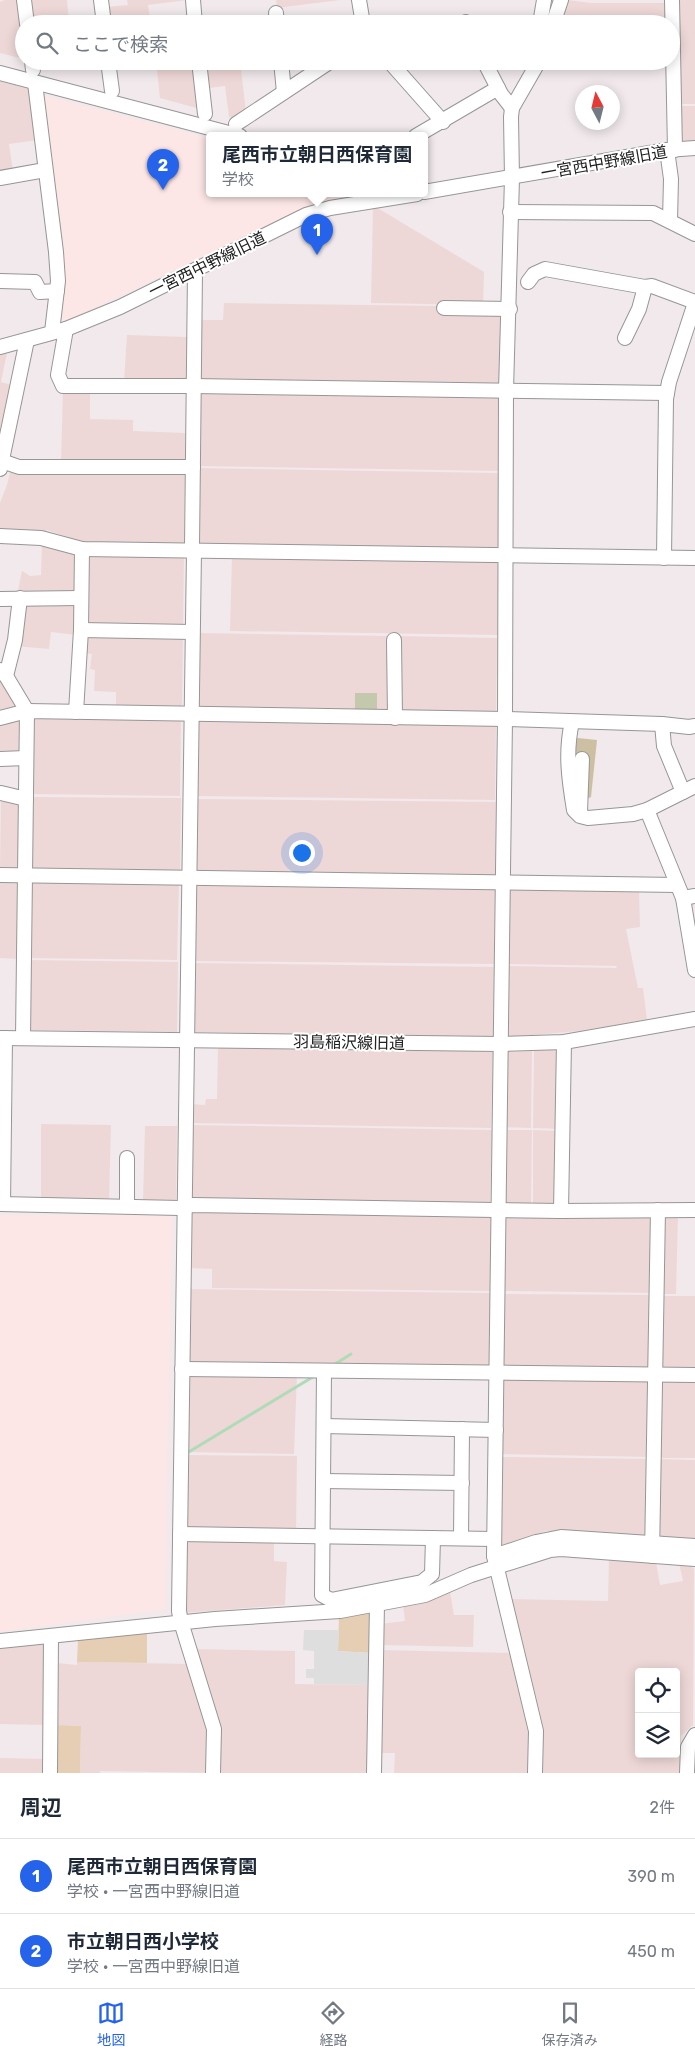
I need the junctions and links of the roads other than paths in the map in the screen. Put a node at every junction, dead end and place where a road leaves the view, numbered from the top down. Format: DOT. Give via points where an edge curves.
graph roads {
  1 [pos="24,0"];
  2 [pos="100,0"];
  3 [pos="192,0"];
  4 [pos="359,0"];
  5 [pos="544,0"];
  6 [pos="560,0"];
  7 [pos="672,0"];
  8 [pos="26,15"];
  9 [pos="102,15"];
  10 [pos="194,15"];
  11 [pos="362,15"];
  12 [pos="542,15"];
  13 [pos="556,15"];
  14 [pos="671,15"];
  15 [pos="109,70"];
  16 [pos="200,70"];
  17 [pos="282,70"];
  18 [pos="317,70"];
  19 [pos="398,70"];
  20 [pos="489,70"];
  21 [pos="534,70"];
  22 [pos="668,70"];
  23 [pos="34,71"];
  24 [pos="0,73"];
  25 [pos="498,88"];
  26 [pos="112,92"];
  27 [pos="284,92"];
  28 [pos="512,108"];
  29 [pos="205,114"];
  30 [pos="443,122"];
  31 [pos="238,130"];
  32 [pos="424,132"];
  33 [pos="695,148"];
  34 [pos="671,150"];
  35 [pos="45,170"];
  36 [pos="0,178"];
  37 [pos="512,178"];
  38 [pos="428,191"];
  39 [pos="398,197"];
  40 [pos="510,212"];
  41 [pos="670,220"];
  42 [pos="695,234"];
  43 [pos="195,271"];
  44 [pos="0,281"];
  45 [pos="528,282"];
  46 [pos="645,287"];
  47 [pos="57,291"];
  48 [pos="695,302"];
  49 [pos="444,308"];
  50 [pos="510,308"];
  51 [pos="692,327"];
  52 [pos="59,331"];
  53 [pos="625,338"];
  54 [pos="27,340"];
  55 [pos="0,348"];
  56 [pos="194,386"];
  57 [pos="506,390"];
  58 [pos="667,393"];
  59 [pos="1,465"];
  60 [pos="193,467"];
  61 [pos="0,536"];
  62 [pos="82,549"];
  63 [pos="194,551"];
  64 [pos="505,555"];
  65 [pos="664,558"];
  66 [pos="695,558"];
  67 [pos="20,598"];
  68 [pos="81,598"];
  69 [pos="0,599"];
  70 [pos="81,630"];
  71 [pos="192,632"];
  72 [pos="394,640"];
  73 [pos="3,673"];
  74 [pos="27,711"];
  75 [pos="76,712"];
  76 [pos="191,714"];
  77 [pos="0,718"];
  78 [pos="395,718"];
  79 [pos="505,719"];
  80 [pos="572,722"];
  81 [pos="662,724"];
  82 [pos="695,726"];
  83 [pos="26,758"];
  84 [pos="0,759"];
  85 [pos="582,759"];
  86 [pos="689,789"];
  87 [pos="1,792"];
  88 [pos="26,799"];
  89 [pos="647,810"];
  90 [pos="580,816"];
  91 [pos="0,875"];
  92 [pos="24,875"];
  93 [pos="189,878"];
  94 [pos="502,882"];
  95 [pos="685,893"];
  96 [pos="695,970"];
  97 [pos="695,1019"];
  98 [pos="2,1038"];
  99 [pos="23,1038"];
  100 [pos="187,1040"];
  101 [pos="564,1042"];
  102 [pos="500,1044"];
  103 [pos="127,1158"];
  104 [pos="2,1204"];
  105 [pos="127,1206"];
  106 [pos="185,1208"];
  107 [pos="499,1208"];
  108 [pos="658,1210"];
  109 [pos="695,1210"];
  110 [pos="561,1211"];
  111 [pos="182,1369"];
  112 [pos="324,1371"];
  113 [pos="496,1374"];
  114 [pos="656,1375"];
  115 [pos="695,1375"];
  116 [pos="324,1426"];
  117 [pos="462,1429"];
  118 [pos="496,1430"];
  119 [pos="323,1481"];
  120 [pos="462,1483"];
  121 [pos="180,1534"];
  122 [pos="322,1536"];
  123 [pos="433,1538"];
  124 [pos="461,1538"];
  125 [pos="494,1539"];
  126 [pos="695,1546"];
  127 [pos="652,1549"];
  128 [pos="695,1560"];
  129 [pos="495,1562"];
  130 [pos="377,1604"];
  131 [pos="181,1622"];
  132 [pos="52,1636"];
  133 [pos="0,1641"];
  134 [pos="695,1735"];
  135 [pos="50,1773"];
  136 [pos="213,1773"];
  137 [pos="374,1773"];
  138 [pos="535,1773"];
  139 [pos="687,1773"];
  1 -- 8 [label="street"];
  2 -- 9 [label="street"];
  3 -- 10 [label="street"];
  4 -- 11 [label="street"];
  5 -- 12 [label="street"];
  6 -- 13 [label="street"];
  7 -- 14 [label="street"];
  15 -- 26 [label="street"];
  16 -- 29 [label="street"];
  17 -- 27 [label="street"];
  18 -- 27 [label="street"];
  19 -- 30 [label="street"];
  20 -- 25 [label="street"];
  21 -- 28 [label="street"];
  22 -- 34 [label="street"];
  23 -- 24 [label="street"];
  23 -- 31 [label="street"];
  23 -- 35 [label="street"];
  25 -- 28 [label="street"];
  25 -- 30 [label="street"];
  27 -- 31 [label="street"];
  28 -- 37 [label="street"];
  30 -- 32 [label="street"];
  33 -- 34 [label="street, 一宮西中野線旧道"];
  34 -- 37 [label="street, 一宮西中野線旧道"];
  34 -- 41 [label="street"];
  35 -- 36 [label="street"];
  35 -- 47 [label="street" via="56,252"];
  37 -- 38 [label="street, 一宮西中野線旧道"];
  37 -- 40 [label="street"];
  39 -- 43 [label="street, 一宮西中野線旧道" via="306,215"];
  40 -- 41 [label="street" via="653,213"];
  40 -- 50 [label="street"];
  41 -- 42 [label="street"];
  43 -- 52 [label="street, 一宮西中野線旧道" via="120,307"];
  43 -- 56 [label="street"];
  44 -- 47 [label="street" via="35,282 40,292"];
  45 -- 46 [label="street" via="534,274 546,269"];
  46 -- 48 [label="street" via="652,286"];
  46 -- 53 [label="street"];
  47 -- 52 [label="street"];
  48 -- 51 [label="street"];
  49 -- 50 [label="street"];
  50 -- 57 [label="street"];
  51 -- 58 [label="street" via="674,366"];
  52 -- 54 [label="street, 一宮西中野線旧道"];
  52 -- 56 [label="street" via="58,375 63,386"];
  54 -- 55 [label="street, 一宮西中野線旧道"];
  54 -- 59 [label="street"];
  56 -- 57 [label="street"];
  56 -- 60 [label="street"];
  57 -- 58 [label="street"];
  57 -- 64 [label="street"];
  58 -- 65 [label="street"];
  59 -- 60 [label="street"];
  60 -- 63 [label="street"];
  61 -- 62 [label="street" via="41,538"];
  62 -- 63 [label="street"];
  62 -- 68 [label="street"];
  63 -- 64 [label="street"];
  63 -- 71 [label="street"];
  64 -- 65 [label="street"];
  64 -- 79 [label="street"];
  65 -- 66 [label="street"];
  67 -- 68 [label="street"];
  67 -- 69 [label="street"];
  67 -- 73 [label="street" via="15,640"];
  68 -- 70 [label="street"];
  70 -- 71 [label="street"];
  70 -- 75 [label="street"];
  71 -- 76 [label="street"];
  72 -- 78 [label="street"];
  73 -- 74 [label="street"];
  74 -- 75 [label="street"];
  74 -- 77 [label="street"];
  74 -- 83 [label="street"];
  75 -- 76 [label="street"];
  76 -- 78 [label="street"];
  76 -- 93 [label="street"];
  78 -- 79 [label="street"];
  79 -- 80 [label="street"];
  79 -- 94 [label="street"];
  80 -- 81 [label="street"];
  80 -- 90 [label="street" via="567,758 574,810"];
  81 -- 82 [label="street"];
  81 -- 86 [label="street" via="664,746"];
  83 -- 84 [label="street"];
  83 -- 88 [label="street"];
  85 -- 90 [label="street"];
  86 -- 89 [label="street"];
  87 -- 88 [label="street"];
  88 -- 92 [label="street"];
  89 -- 90 [label="street" via="588,818"];
  89 -- 95 [label="street"];
  91 -- 92 [label="street"];
  92 -- 93 [label="street"];
  92 -- 99 [label="street"];
  93 -- 94 [label="street"];
  93 -- 100 [label="street"];
  94 -- 95 [label="street"];
  94 -- 102 [label="street"];
  95 -- 96 [label="street"];
  97 -- 101 [label="street, 羽島稲沢線旧道"];
  98 -- 99 [label="street, 羽島稲沢線旧道"];
  98 -- 104 [label="street"];
  99 -- 100 [label="street, 羽島稲沢線旧道"];
  100 -- 102 [label="street, 羽島稲沢線旧道"];
  100 -- 106 [label="street"];
  101 -- 102 [label="street, 羽島稲沢線旧道"];
  101 -- 110 [label="street"];
  102 -- 107 [label="street"];
  103 -- 105 [label="street"];
  104 -- 105 [label="street"];
  105 -- 106 [label="street"];
  106 -- 107 [label="street" via="193,1205"];
  106 -- 111 [label="street"];
  107 -- 110 [label="street"];
  107 -- 113 [label="street"];
  108 -- 109 [label="street"];
  108 -- 110 [label="street"];
  108 -- 114 [label="street"];
  111 -- 112 [label="street"];
  111 -- 121 [label="street"];
  112 -- 113 [label="street"];
  112 -- 116 [label="street"];
  113 -- 114 [label="street"];
  113 -- 118 [label="street"];
  114 -- 115 [label="street"];
  114 -- 127 [label="street"];
  116 -- 117 [label="street"];
  116 -- 119 [label="street"];
  117 -- 118 [label="street"];
  117 -- 120 [label="street"];
  118 -- 125 [label="street"];
  119 -- 120 [label="street"];
  119 -- 122 [label="street"];
  120 -- 124 [label="street"];
  121 -- 122 [label="street"];
  121 -- 131 [label="street"];
  122 -- 123 [label="street"];
  122 -- 123 [label="street" via="322,1595 332,1600 422,1582 432,1574"];
  123 -- 124 [label="street"];
  124 -- 125 [label="street"];
  125 -- 129 [label="street"];
  126 -- 127 [label="street"];
  127 -- 128 [label="street"];
  127 -- 129 [label="street" via="561,1537 536,1542"];
  129 -- 130 [label="street" via="425,1595"];
  129 -- 138 [label="street" via="536,1731"];
  130 -- 131 [label="street" via="340,1611"];
  130 -- 137 [label="street"];
  131 -- 132 [label="street"];
  131 -- 136 [label="street" via="214,1729"];
  132 -- 133 [label="street"];
  132 -- 135 [label="street"];
  134 -- 139 [label="street" via="688,1747"];
}
